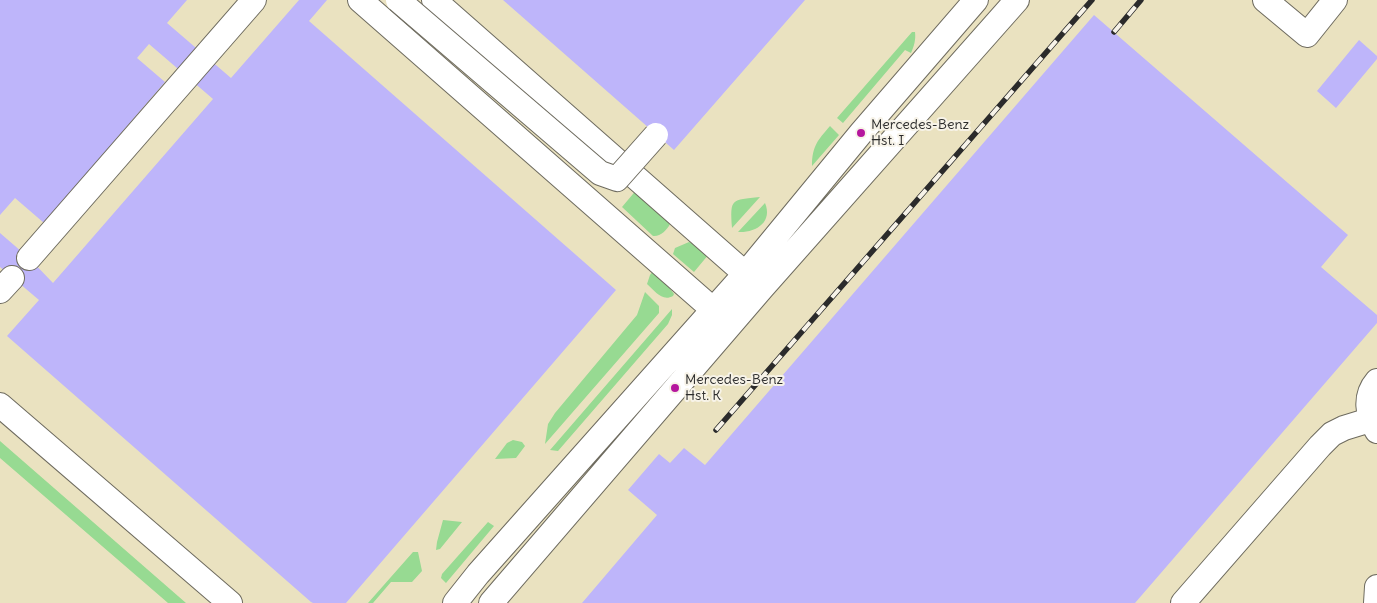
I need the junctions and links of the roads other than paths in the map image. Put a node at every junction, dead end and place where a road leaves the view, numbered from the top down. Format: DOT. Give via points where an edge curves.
graph roads {
  1 [pos="254,0"];
  2 [pos="360,0"];
  3 [pos="398,0"];
  4 [pos="434,0"];
  5 [pos="976,0"];
  6 [pos="1017,0"];
  7 [pos="1265,0"];
  8 [pos="1335,0"];
  9 [pos="656,134"];
  10 [pos="29,258"];
  11 [pos="754,281"];
  12 [pos="722,317"];
  13 [pos="1377,381"];
  14 [pos="0,404"];
  15 [pos="1374,425"];
  16 [pos="1377,587"];
  17 [pos="230,603"];
  18 [pos="455,603"];
  19 [pos="491,603"];
  20 [pos="1183,603"];
  21 [pos="1376,603"];
  1 -- 10 [label="street"];
  2 -- 12 [label="street"];
  3 -- 9 [label="street, bridge" via="600,173 617,179"];
  4 -- 11 [label="street"];
  5 -- 11 [label="street" via="861,133"];
  6 -- 11 [label="street"];
  7 -- 8 [label="street" via="1307,35"];
  11 -- 12 [label="street"];
  12 -- 18 [label="street" via="478,574"];
  12 -- 19 [label="street"];
  13 -- 15 [label="street" via="1369,395 1368,407"];
  14 -- 17 [label="street"];
  15 -- 20 [label="street" via="1344,428 1332,434"];
  16 -- 21 [label="street"];
}
